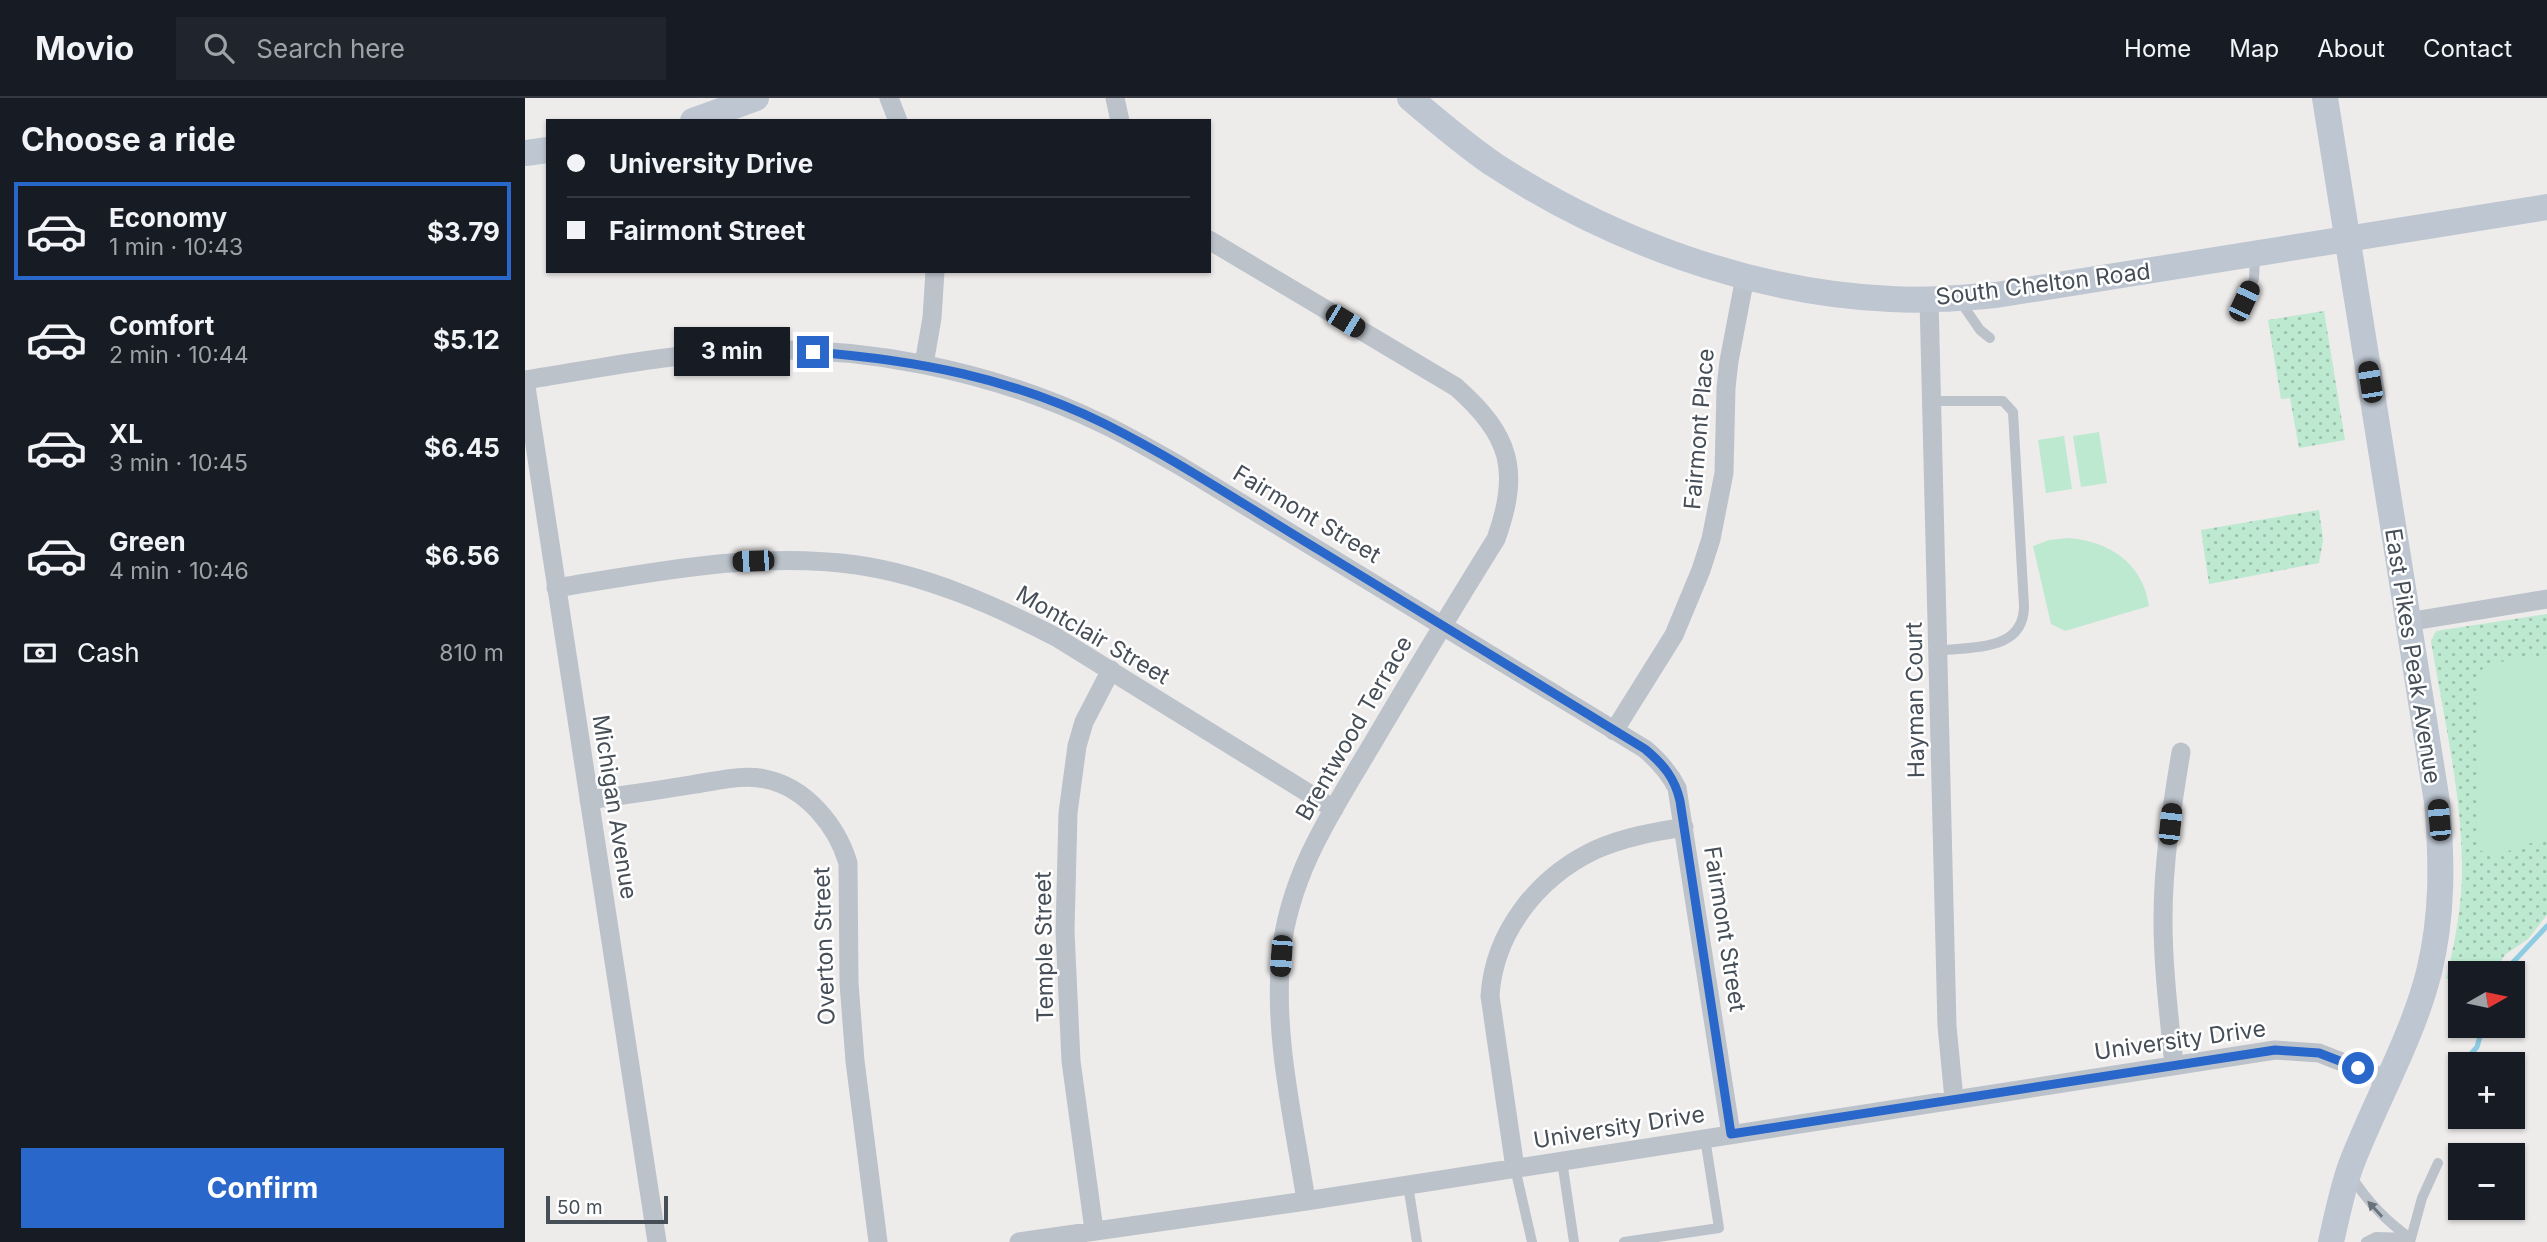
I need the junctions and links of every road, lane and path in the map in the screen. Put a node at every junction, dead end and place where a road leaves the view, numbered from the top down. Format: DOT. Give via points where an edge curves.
graph roads {
  1 [pos="756,98"];
  2 [pos="888,98"];
  3 [pos="1115,98"];
  4 [pos="1410,98"];
  5 [pos="2325,98"];
  6 [pos="701,119"];
  7 [pos="897,119"];
  8 [pos="1119,119"];
  9 [pos="546,150"];
  10 [pos="525,153"];
  11 [pos="2547,206"];
  12 [pos="2346,238"];
  13 [pos="1211,241"];
  14 [pos="2255,253"];
  15 [pos="935,273"];
  16 [pos="1745,276"];
  17 [pos="1958,298"];
  18 [pos="1929,299"];
  19 [pos="2244,301"];
  20 [pos="1990,338"];
  21 [pos="924,364"];
  22 [pos="525,380"];
  23 [pos="1932,401"];
  24 [pos="556,588"];
  25 [pos="2547,599"];
  26 [pos="2407,622"];
  27 [pos="1443,625"];
  28 [pos="1938,651"];
  29 [pos="1111,670"];
  30 [pos="1614,731"];
  31 [pos="2182,752"];
  32 [pos="589,800"];
  33 [pos="1333,809"];
  34 [pos="1684,827"];
  35 [pos="2174,1065"];
  36 [pos="2388,1080"];
  37 [pos="1954,1099"];
  38 [pos="1731,1134"];
  39 [pos="1705,1138"];
  40 [pos="1562,1161"];
  41 [pos="2438,1164"];
  42 [pos="1515,1168"];
  43 [pos="2349,1172"];
  44 [pos="1408,1185"];
  45 [pos="1306,1201"];
  46 [pos="1094,1230"];
  47 [pos="2410,1240"];
  48 [pos="657,1242"];
  49 [pos="879,1242"];
  50 [pos="1019,1242"];
  51 [pos="1417,1242"];
  52 [pos="1532,1242"];
  53 [pos="1574,1242"];
  54 [pos="1624,1242"];
  55 [pos="2331,1242"];
  56 [pos="2366,1242"];
  1 -- 6 [label="main road"];
  2 -- 7 [label="street"];
  3 -- 8 [label="street"];
  4 -- 16 [label="main road, South Chelton Road" via="1493,163 1546,195 1638,241"];
  5 -- 12 [label="main road, East Pikes Peak Avenue"];
  9 -- 10 [label="main road"];
  11 -- 12 [label="main road, South Chelton Road"];
  12 -- 14 [label="main road, South Chelton Road"];
  12 -- 26 [label="main road, East Pikes Peak Avenue"];
  13 -- 27 [label="street, Brentwood Terrace" via="1456,387 1490,420 1507,456 1509,496 1496,539"];
  14 -- 17 [label="main road, South Chelton Road"];
  14 -- 19 [label="lane" via="2254,279"];
  15 -- 21 [label="street"];
  16 -- 18 [label="main road, South Chelton Road" via="1847,296"];
  16 -- 30 [label="street, Fairmont Place" via="1729,361 1724,473 1711,539 1674,635"];
  17 -- 18 [label="main road, South Chelton Road"];
  17 -- 20 [label="lane"];
  18 -- 23 [label="street, Hayman Court"];
  21 -- 22 [label="street, Fairmont Street" via="787,350 736,351"];
  21 -- 27 [label="street, Fairmont Street" via="1020,391 1104,424"];
  22 -- 24 [label="street, Michigan Avenue"];
  23 -- 28 [label="street, Hayman Court"];
  23 -- 28 [label="lane" via="2003,401 2013,412 2024,606 2019,630 2001,642"];
  24 -- 29 [label="street, Montclair Street" via="734,562 857,565 933,584 1019,617"];
  24 -- 32 [label="street, Michigan Avenue"];
  25 -- 26 [label="street"];
  26 -- 36 [label="main road, East Pikes Peak Avenue" via="2437,802 2441,897 2429,972"];
  27 -- 30 [label="street, Fairmont Street"];
  27 -- 33 [label="street, Brentwood Terrace"];
  28 -- 37 [label="street, Hayman Court" via="1947,1026"];
  29 -- 33 [label="street, Montclair Street"];
  29 -- 46 [label="street, Temple Street" via="1084,722 1068,813 1065,931 1071,1049"];
  30 -- 34 [label="street, Fairmont Street" via="1645,749 1670,774"];
  31 -- 35 [label="street" via="2173,799 2163,917"];
  32 -- 48 [label="street, Michigan Avenue"];
  32 -- 49 [label="street, Overton Street" via="726,780 766,779 801,796 834,829 848,863 855,1061"];
  33 -- 45 [label="street, Brentwood Terrace" via="1305,860 1285,925 1281,956 1279,1027"];
  34 -- 38 [label="street, Fairmont Street"];
  34 -- 42 [label="street" via="1645,833 1596,849 1574,862 1518,914 1503,943 1491,975 1490,996"];
  35 -- 36 [label="street, University Drive" via="2298,1050 2343,1061"];
  35 -- 37 [label="street, University Drive"];
  36 -- 43 [label="main road, East Pikes Peak Avenue"];
  37 -- 38 [label="street, University Drive"];
  38 -- 39 [label="street, University Drive"];
  39 -- 40 [label="street, University Drive"];
  39 -- 54 [label="lane" via="1719,1228"];
  40 -- 42 [label="street, University Drive"];
  40 -- 53 [label="lane"];
  41 -- 47 [label="lane"];
  42 -- 44 [label="street, University Drive"];
  42 -- 52 [label="lane"];
  47 -- 43 [label="lane, one-way" via="2367,1200"];
  43 -- 55 [label="main road, East Pikes Peak Avenue"];
  44 -- 45 [label="street, University Drive"];
  44 -- 51 [label="lane"];
  45 -- 46 [label="street, University Drive"];
  46 -- 50 [label="street, University Drive"];
  47 -- 56 [label="lane" via="2376,1237"];
}
